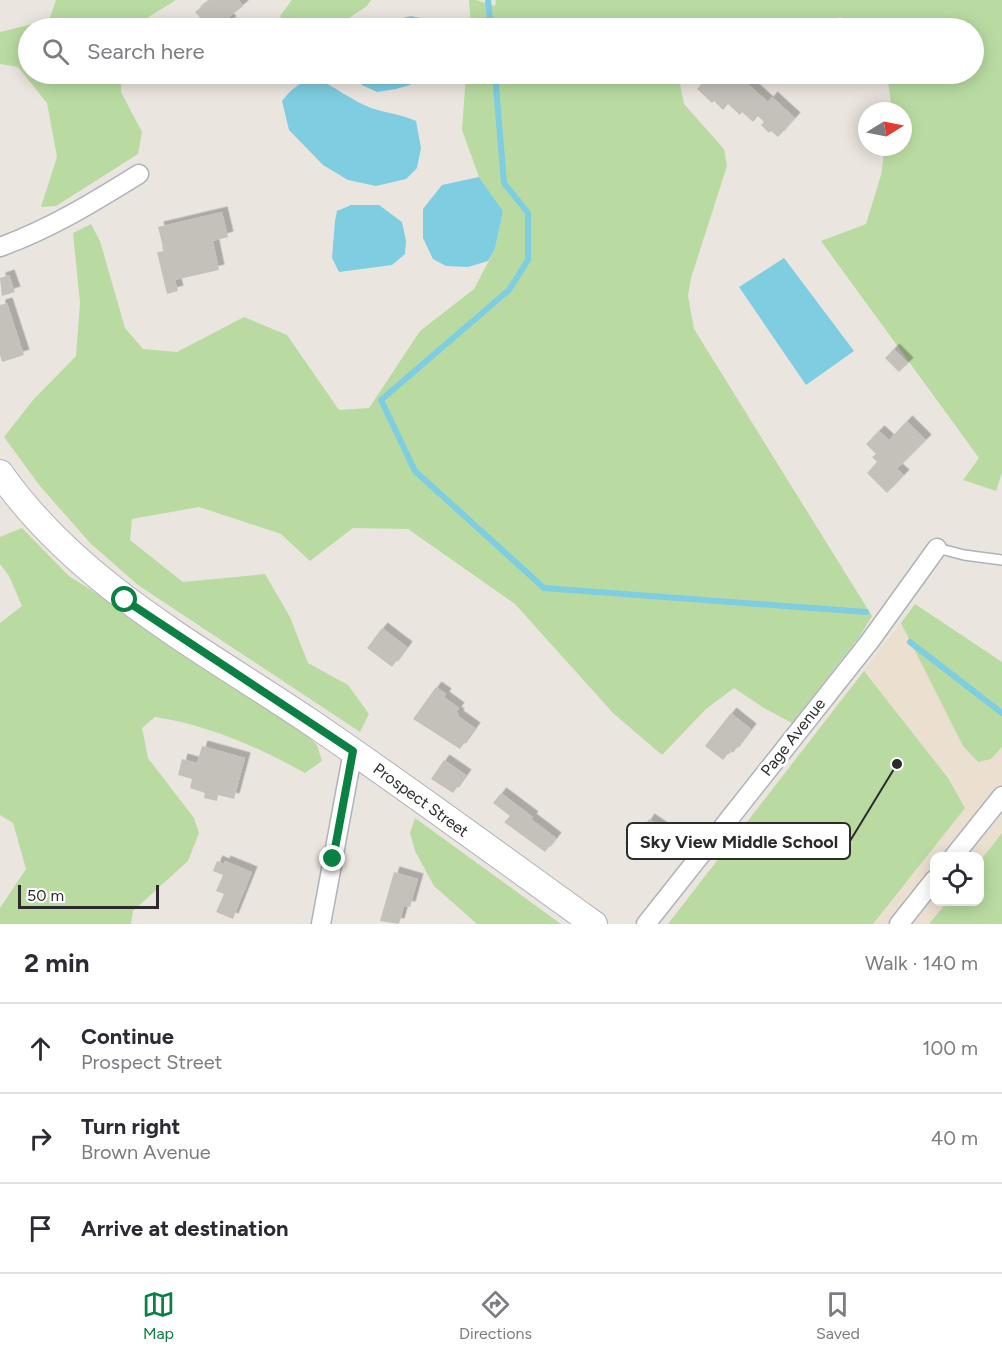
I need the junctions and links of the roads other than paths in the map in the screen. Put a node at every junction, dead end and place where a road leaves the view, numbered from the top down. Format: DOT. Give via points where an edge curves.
graph roads {
  1 [pos="139,174"];
  2 [pos="0,247"];
  3 [pos="0,473"];
  4 [pos="937,548"];
  5 [pos="1002,560"];
  6 [pos="353,751"];
  7 [pos="1002,796"];
  8 [pos="957,852"];
  9 [pos="930,885"];
  10 [pos="321,924"];
  11 [pos="594,924"];
  12 [pos="646,924"];
  13 [pos="899,924"];
  1 -- 2 [label="street" via="86,207"];
  3 -- 6 [label="main road, Prospect Street" via="54,539 125,600"];
  4 -- 5 [label="lane"];
  4 -- 12 [label="street, Page Avenue" via="870,641"];
  6 -- 10 [label="street"];
  6 -- 11 [label="main road, Prospect Street"];
  7 -- 8 [label="street"];
  9 -- 13 [label="street"];
}
